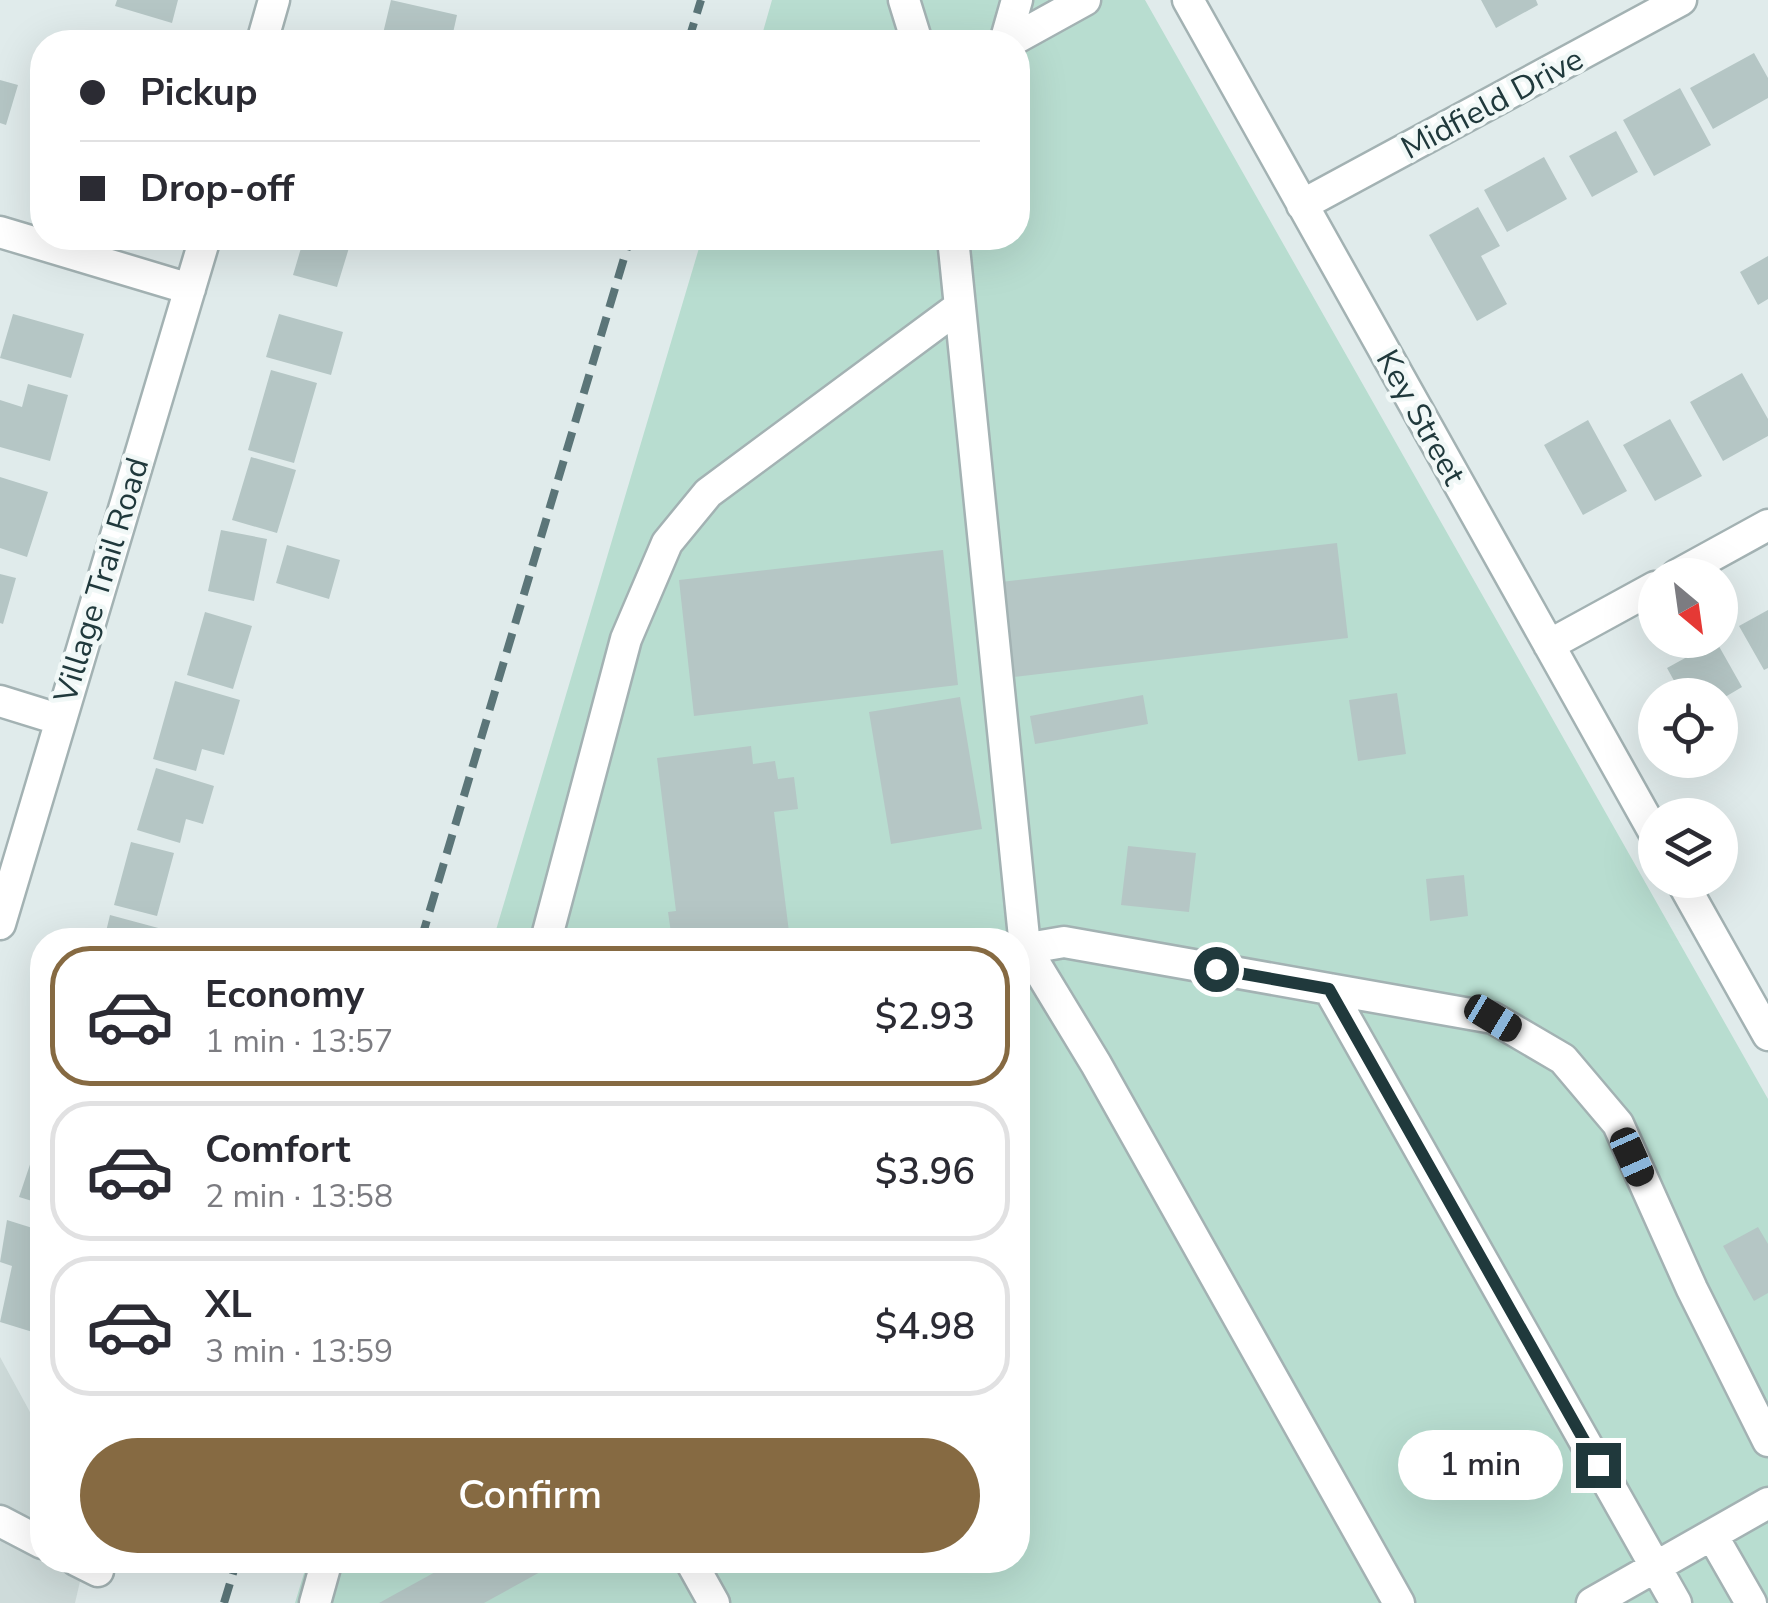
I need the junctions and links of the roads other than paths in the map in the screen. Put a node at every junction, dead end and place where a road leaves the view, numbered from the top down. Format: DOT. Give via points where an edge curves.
graph roads {
  1 [pos="274,0"];
  2 [pos="904,0"];
  3 [pos="1017,0"];
  4 [pos="1085,0"];
  5 [pos="1188,0"];
  6 [pos="1682,0"];
  7 [pos="265,30"];
  8 [pos="913,30"];
  9 [pos="1010,30"];
  10 [pos="1029,30"];
  11 [pos="1302,205"];
  12 [pos="0,232"];
  13 [pos="30,241"];
  14 [pos="60,250"];
  15 [pos="201,250"];
  16 [pos="954,250"];
  17 [pos="190,289"];
  18 [pos="959,307"];
  19 [pos="1768,526"];
  20 [pos="1709,558"];
  21 [pos="1638,596"];
  22 [pos="1549,645"];
  23 [pos="0,701"];
  24 [pos="58,719"];
  25 [pos="1638,804"];
  26 [pos="1691,898"];
  27 [pos="0,924"];
  28 [pos="549,928"];
  29 [pos="1019,928"];
  30 [pos="1030,948"];
  31 [pos="1030,963"];
  32 [pos="1329,989"];
  33 [pos="1768,1035"];
  34 [pos="1768,1441"];
  35 [pos="1768,1503"];
  36 [pos="0,1521"];
  37 [pos="1712,1535"];
  38 [pos="30,1537"];
  39 [pos="1656,1567"];
  40 [pos="323,1573"];
  41 [pos="697,1573"];
  42 [pos="315,1603"];
  43 [pos="714,1603"];
  44 [pos="1399,1603"];
  45 [pos="1592,1603"];
  46 [pos="1676,1603"];
  47 [pos="1751,1603"];
  1 -- 7 [label="street"];
  2 -- 8 [label="street"];
  3 -- 9 [label="street"];
  4 -- 10 [label="street"];
  5 -- 11 [label="street, Key Street"];
  6 -- 11 [label="street, Midfield Drive"];
  11 -- 22 [label="street, Key Street"];
  12 -- 13 [label="street"];
  14 -- 17 [label="street"];
  15 -- 17 [label="street, Village Trail Road"];
  16 -- 18 [label="street"];
  17 -- 24 [label="street, Village Trail Road"];
  18 -- 28 [label="street" via="708,493 668,543 626,639"];
  18 -- 29 [label="street"];
  19 -- 20 [label="street"];
  21 -- 22 [label="street"];
  22 -- 25 [label="street, Key Street"];
  23 -- 24 [label="street"];
  24 -- 27 [label="street, Village Trail Road"];
  26 -- 33 [label="street"];
  30 -- 32 [label="street" via="1064,942"];
  31 -- 44 [label="street" via="1096,1064"];
  32 -- 34 [label="street" via="1493,1018 1563,1060 1618,1124"];
  32 -- 39 [label="street"];
  35 -- 37 [label="street"];
  36 -- 38 [label="street"];
  37 -- 39 [label="street"];
  37 -- 47 [label="street"];
  39 -- 45 [label="street"];
  39 -- 46 [label="street"];
  40 -- 42 [label="street"];
  41 -- 43 [label="street"];
}
